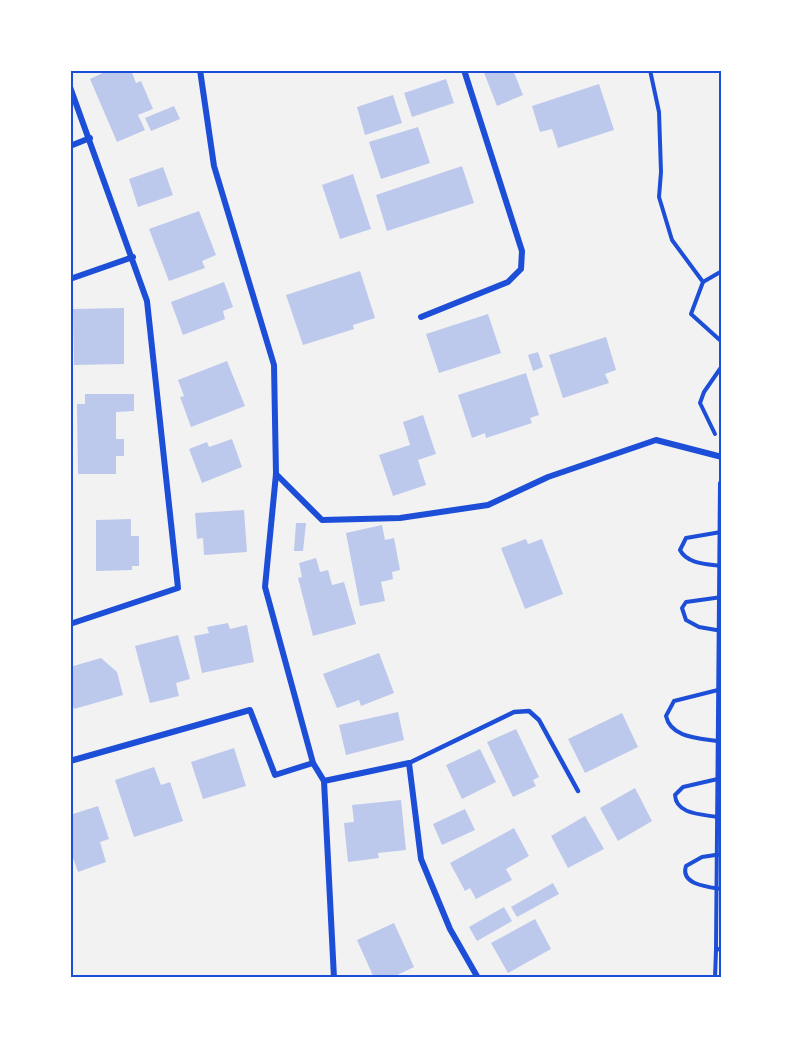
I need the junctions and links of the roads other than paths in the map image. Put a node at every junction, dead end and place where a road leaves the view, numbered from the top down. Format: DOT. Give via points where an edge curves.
graph roads {
  1 [pos="200,70"];
  2 [pos="464,70"];
  3 [pos="70,87"];
  4 [pos="90,138"];
  5 [pos="70,146"];
  6 [pos="133,257"];
  7 [pos="70,279"];
  8 [pos="421,317"];
  9 [pos="720,457"];
  10 [pos="276,474"];
  11 [pos="70,624"];
  12 [pos="70,761"];
  13 [pos="313,763"];
  14 [pos="409,763"];
  15 [pos="324,781"];
  16 [pos="578,791"];
  17 [pos="334,978"];
  18 [pos="478,978"];
  1 -- 10 [label="street" via="214,166 274,365"];
  2 -- 8 [label="street" via="522,250 521,269 508,282"];
  3 -- 4 [label="street"];
  4 -- 5 [label="street"];
  4 -- 6 [label="street"];
  6 -- 7 [label="street"];
  6 -- 11 [label="street" via="147,301 178,588"];
  9 -- 10 [label="street" via="656,440 548,477 488,505 400,518 322,520"];
  10 -- 13 [label="street" via="265,587"];
  12 -- 13 [label="street" via="250,710 275,775"];
  13 -- 15 [label="street"];
  14 -- 15 [label="street"];
  14 -- 16 [label="lane" via="514,712 529,711 539,720"];
  14 -- 18 [label="street" via="421,859 450,929"];
  15 -- 17 [label="street"];
}
